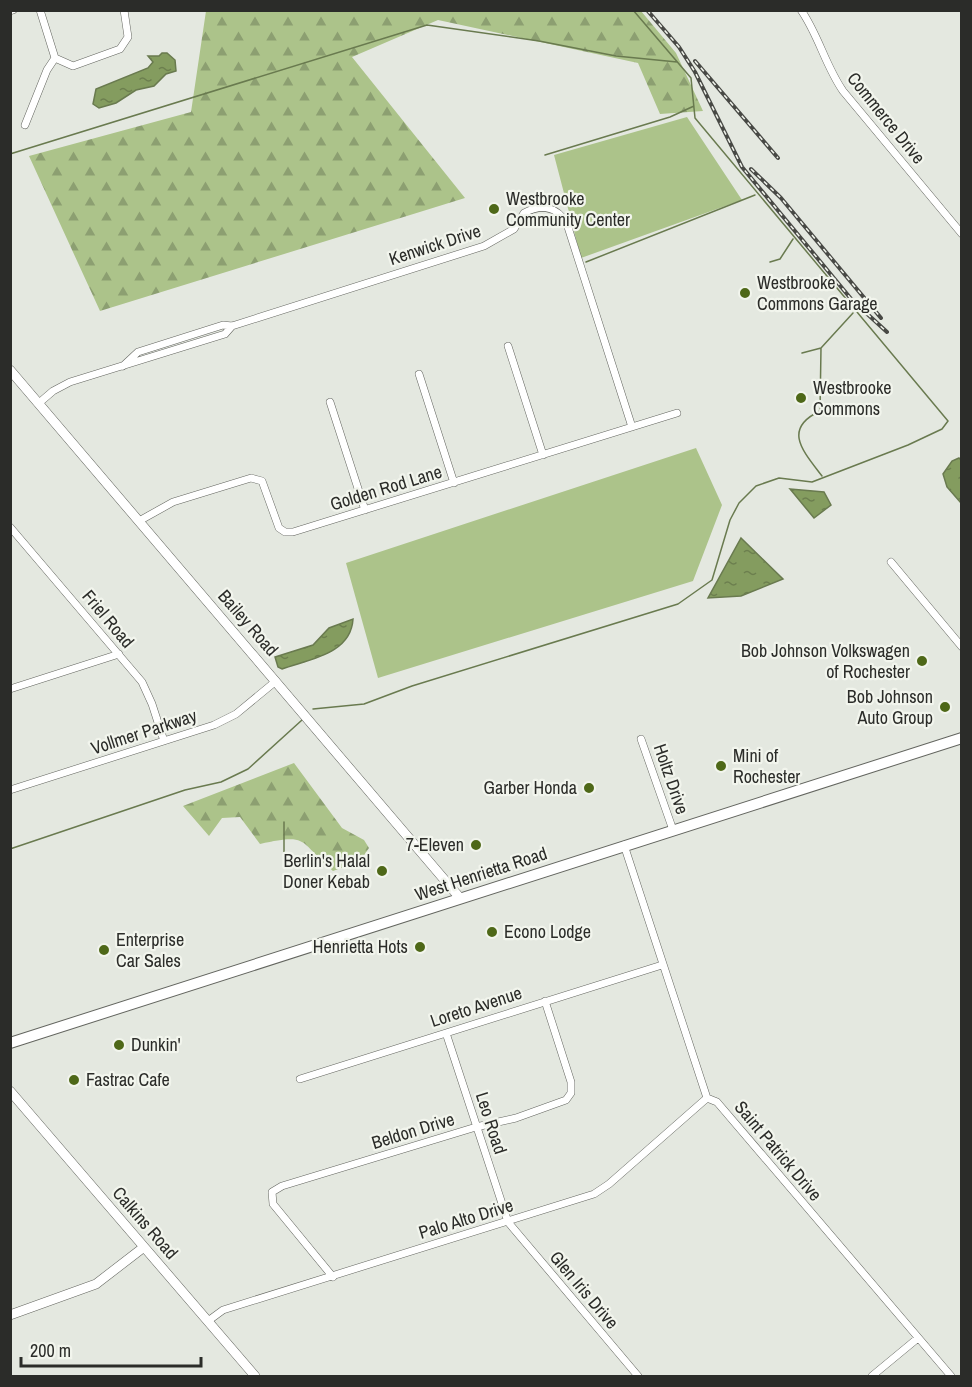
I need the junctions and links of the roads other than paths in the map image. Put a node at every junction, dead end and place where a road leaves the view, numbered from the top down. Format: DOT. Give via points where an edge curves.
graph roads {
  1 [pos="40,10"];
  2 [pos="124,10"];
  3 [pos="801,10"];
  4 [pos="55,58"];
  5 [pos="25,125"];
  6 [pos="962,234"];
  7 [pos="508,346"];
  8 [pos="10,370"];
  9 [pos="418,374"];
  10 [pos="330,402"];
  11 [pos="39,403"];
  12 [pos="677,413"];
  13 [pos="632,427"];
  14 [pos="543,455"];
  15 [pos="454,483"];
  16 [pos="364,510"];
  17 [pos="139,521"];
  18 [pos="10,527"];
  19 [pos="891,562"];
  20 [pos="962,647"];
  21 [pos="119,654"];
  22 [pos="276,681"];
  23 [pos="10,689"];
  24 [pos="962,738"];
  25 [pos="641,739"];
  26 [pos="164,741"];
  27 [pos="10,790"];
  28 [pos="673,830"];
  29 [pos="624,844"];
  30 [pos="460,898"];
  31 [pos="662,965"];
  32 [pos="545,1001"];
  33 [pos="446,1033"];
  34 [pos="10,1043"];
  35 [pos="300,1079"];
  36 [pos="10,1090"];
  37 [pos="707,1098"];
  38 [pos="476,1127"];
  39 [pos="508,1222"];
  40 [pos="144,1247"];
  41 [pos="333,1276"];
  42 [pos="10,1315"];
  43 [pos="208,1321"];
  44 [pos="918,1338"];
  45 [pos="255,1377"];
  46 [pos="638,1377"];
  47 [pos="872,1377"];
  48 [pos="951,1377"];
  1 -- 4 [label="street"];
  2 -- 4 [label="street" via="128,37 120,49 73,66"];
  3 -- 6 [label="street, Commerce Drive" via="843,91"];
  4 -- 5 [label="street"];
  7 -- 14 [label="street"];
  8 -- 11 [label="street, Bailey Road"];
  9 -- 15 [label="street"];
  10 -- 16 [label="street"];
  11 -- 13 [label="street, Kenwick Drive" via="62,386 225,334 232,326 483,246 514,229 524,213 548,208 560,213 567,224"];
  11 -- 17 [label="street, Bailey Road"];
  12 -- 13 [label="street, Golden Rod Lane"];
  13 -- 14 [label="street, Golden Rod Lane"];
  14 -- 15 [label="street, Golden Rod Lane"];
  15 -- 16 [label="street, Golden Rod Lane"];
  16 -- 17 [label="street, Golden Rod Lane" via="285,532 276,523 262,481 251,478 173,502"];
  17 -- 22 [label="street, Bailey Road"];
  18 -- 21 [label="street, Friel Road"];
  19 -- 20 [label="street"];
  21 -- 23 [label="street"];
  21 -- 26 [label="street, Friel Road" via="148,693"];
  22 -- 26 [label="street, Vollmer Parkway" via="227,720"];
  22 -- 30 [label="street, Bailey Road"];
  24 -- 28 [label="main road, West Henrietta Road"];
  25 -- 28 [label="street, Holtz Drive"];
  26 -- 27 [label="street, Vollmer Parkway"];
  28 -- 29 [label="main road, West Henrietta Road"];
  29 -- 30 [label="main road, West Henrietta Road"];
  29 -- 31 [label="street, Saint Patrick Drive"];
  30 -- 34 [label="main road, West Henrietta Road"];
  31 -- 32 [label="street, Loreto Avenue"];
  31 -- 37 [label="street, Saint Patrick Drive"];
  32 -- 33 [label="street, Loreto Avenue"];
  32 -- 38 [label="street, Beldon Drive" via="571,1082 570,1096 556,1105"];
  33 -- 35 [label="street, Loreto Avenue"];
  33 -- 38 [label="street, Leo Road"];
  36 -- 40 [label="street, Calkins Road"];
  37 -- 39 [label="street, Palo Alto Drive" via="601,1190"];
  37 -- 44 [label="street, Saint Patrick Drive" via="717,1102"];
  38 -- 39 [label="street, Leo Road"];
  38 -- 41 [label="street, Beldon Drive" via="272,1192 273,1204"];
  39 -- 41 [label="street, Palo Alto Drive"];
  39 -- 46 [label="street, Glen Iris Drive"];
  40 -- 42 [label="street" via="96,1284"];
  40 -- 43 [label="street, Calkins Road"];
  41 -- 43 [label="street, Palo Alto Drive" via="223,1310"];
  43 -- 45 [label="street, Calkins Road"];
  44 -- 47 [label="street"];
  44 -- 48 [label="street, Saint Patrick Drive"];
}
